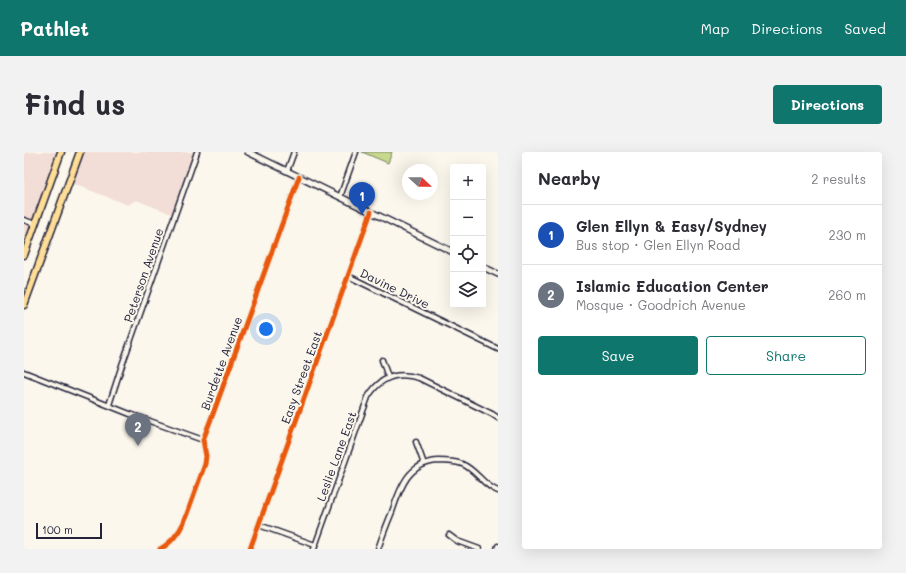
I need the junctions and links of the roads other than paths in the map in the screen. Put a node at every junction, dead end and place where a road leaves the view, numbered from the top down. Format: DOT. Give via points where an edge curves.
graph roads {
  1 [pos="61,152"];
  2 [pos="80,152"];
  3 [pos="197,152"];
  4 [pos="248,152"];
  5 [pos="294,152"];
  6 [pos="356,152"];
  7 [pos="288,171"];
  8 [pos="299,177"];
  9 [pos="340,197"];
  10 [pos="370,212"];
  11 [pos="24,220"];
  12 [pos="35,224"];
  13 [pos="450,251"];
  14 [pos="24,254"];
  15 [pos="486,268"];
  16 [pos="498,274"];
  17 [pos="348,276"];
  18 [pos="24,305"];
  19 [pos="498,349"];
  20 [pos="382,360"];
  21 [pos="24,372"];
  22 [pos="388,377"];
  23 [pos="109,405"];
  24 [pos="498,418"];
  25 [pos="203,440"];
  26 [pos="416,442"];
  27 [pos="424,464"];
  28 [pos="498,491"];
  29 [pos="259,525"];
  30 [pos="449,535"];
  31 [pos="498,546"];
  32 [pos="315,547"];
  33 [pos="160,549"];
  34 [pos="250,549"];
  35 [pos="378,549"];
  36 [pos="479,549"];
  37 [pos="497,549"];
  1 -- 12 [label="main road"];
  2 -- 18 [label="main road"];
  3 -- 23 [label="street, Peterson Avenue"];
  4 -- 7 [label="street"];
  5 -- 7 [label="street"];
  6 -- 9 [label="street"];
  7 -- 8 [label="street"];
  8 -- 9 [label="street"];
  8 -- 25 [label="street, Burdette Avenue"];
  9 -- 10 [label="street"];
  10 -- 13 [label="street"];
  10 -- 17 [label="street, Easy Street East"];
  11 -- 12 [label="street"];
  12 -- 14 [label="main road"];
  15 -- 16 [label="street"];
  17 -- 19 [label="street, Davine Drive"];
  17 -- 29 [label="street, Easy Street East"];
  20 -- 22 [label="street"];
  21 -- 23 [label="street"];
  22 -- 24 [label="street" via="405,374 418,378"];
  22 -- 32 [label="street, Leslie Lane East" via="373,388 368,397"];
  23 -- 25 [label="street"];
  25 -- 33 [label="street, Burdette Avenue" via="205,464 184,522 174,538"];
  26 -- 27 [label="street"];
  27 -- 28 [label="street" via="431,461 463,464 489,487"];
  27 -- 35 [label="street" via="410,474 400,488"];
  29 -- 32 [label="street"];
  29 -- 34 [label="street, Easy Street East"];
  30 -- 36 [label="street" via="457,541"];
  31 -- 37 [label="street"];
}
